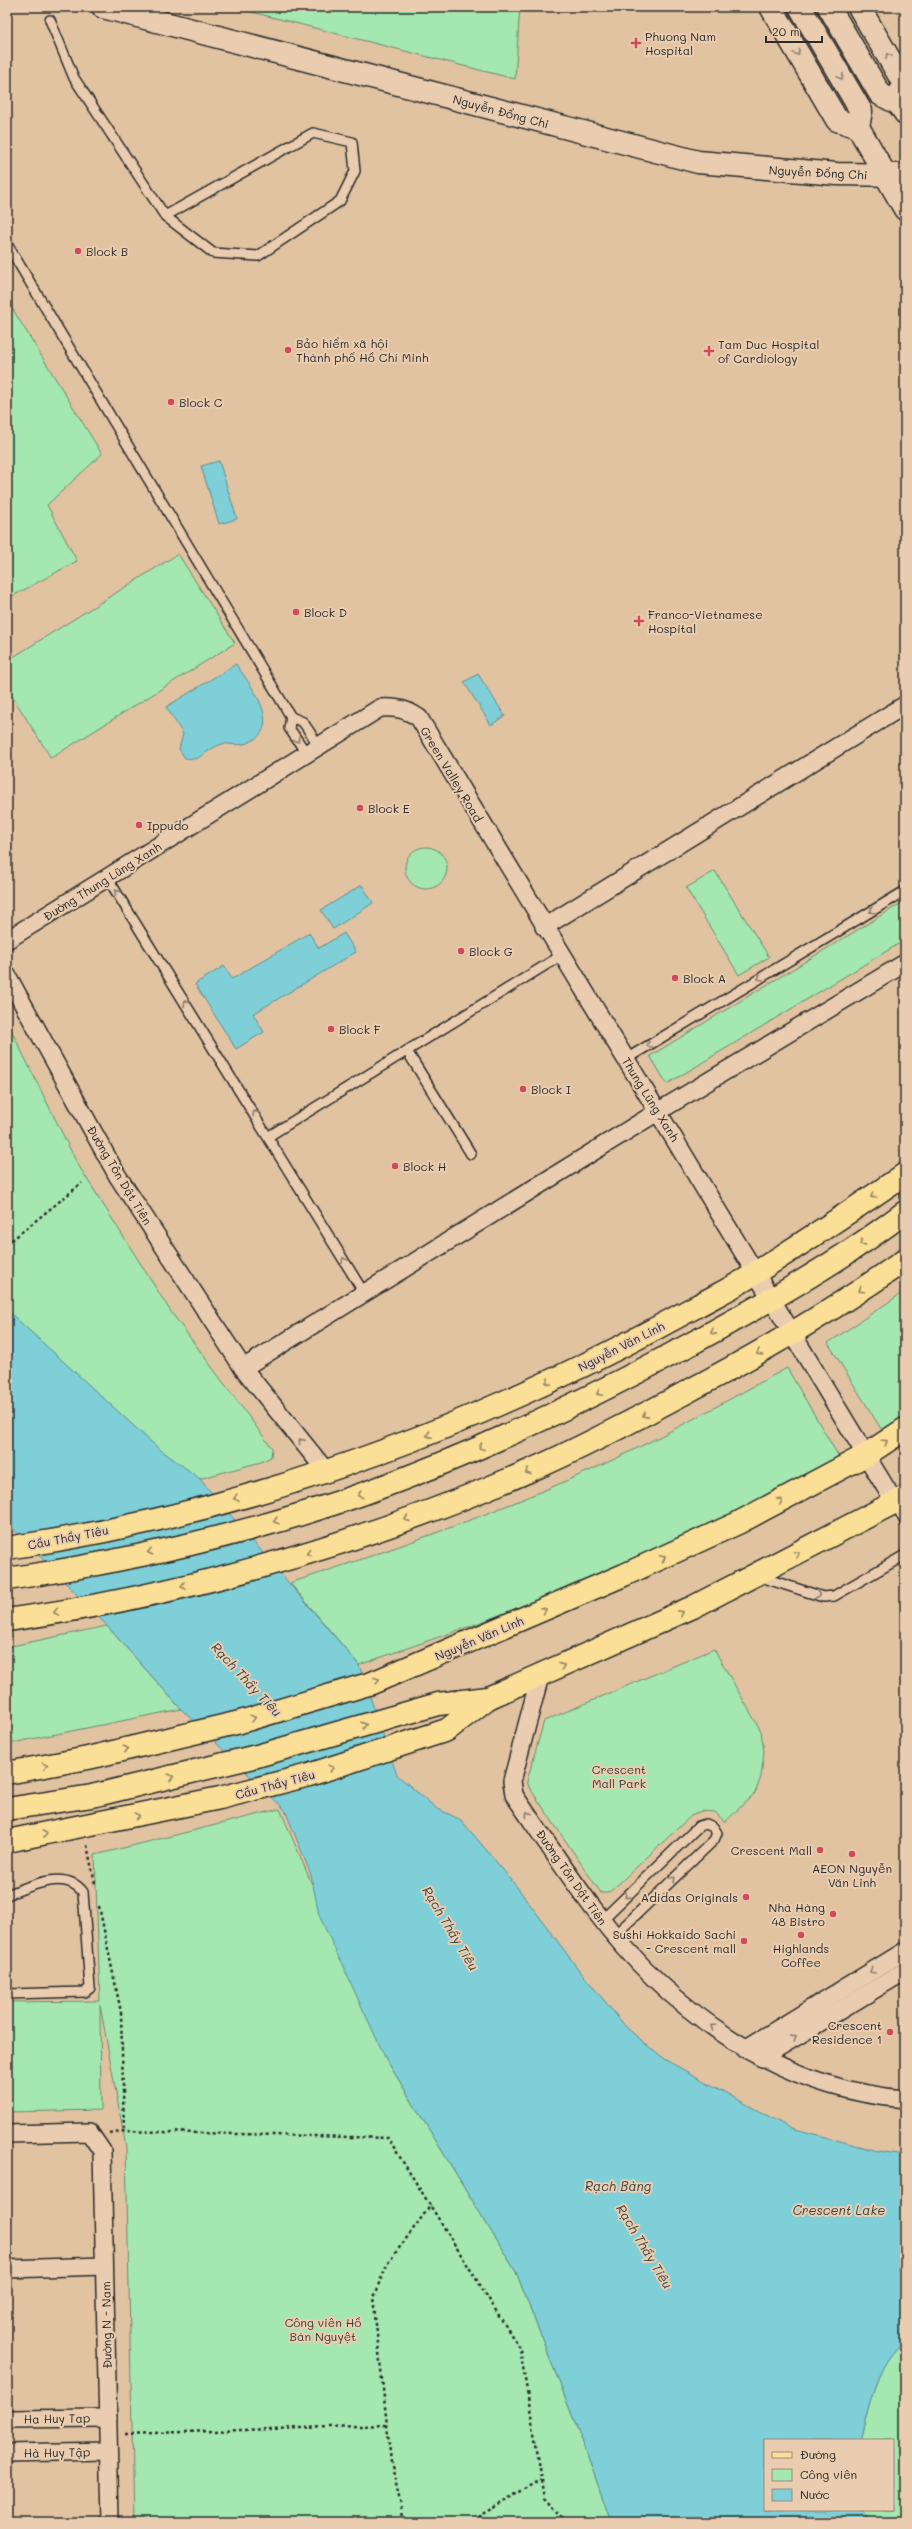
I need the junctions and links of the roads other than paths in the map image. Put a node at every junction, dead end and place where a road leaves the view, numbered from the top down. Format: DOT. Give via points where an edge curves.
graph roads {
  1 [pos="103,7"];
  2 [pos="771,7"];
  3 [pos="800,7"];
  4 [pos="829,7"];
  5 [pos="859,7"];
  6 [pos="50,20"];
  7 [pos="902,109"];
  8 [pos="858,127"];
  9 [pos="884,175"];
  10 [pos="905,175"];
  11 [pos="905,209"];
  12 [pos="165,216"];
  13 [pos="7,244"];
  14 [pos="905,705"];
  15 [pos="291,717"];
  16 [pos="313,750"];
  17 [pos="107,877"];
  18 [pos="905,890"];
  19 [pos="544,927"];
  20 [pos="7,940"];
  21 [pos="562,955"];
  22 [pos="905,963"];
  23 [pos="7,975"];
  24 [pos="407,1051"];
  25 [pos="626,1059"];
  26 [pos="659,1111"];
  27 [pos="269,1136"];
  28 [pos="471,1154"];
  29 [pos="905,1174"];
  30 [pos="905,1212"];
  31 [pos="905,1260"];
  32 [pos="756,1273"];
  33 [pos="364,1293"];
  34 [pos="772,1300"];
  35 [pos="793,1334"];
  36 [pos="243,1368"];
  37 [pos="905,1429"];
  38 [pos="866,1455"];
  39 [pos="320,1473"];
  40 [pos="902,1507"];
  41 [pos="7,1548"];
  42 [pos="905,1555"];
  43 [pos="754,1575"];
  44 [pos="7,1579"];
  45 [pos="7,1620"];
  46 [pos="540,1676"];
  47 [pos="488,1698"];
  48 [pos="7,1773"];
  49 [pos="7,1810"];
  50 [pos="7,1844"];
  51 [pos="7,1895"];
  52 [pos="602,1920"];
  53 [pos="615,1935"];
  54 [pos="905,1951"];
  55 [pos="905,1971"];
  56 [pos="7,1994"];
  57 [pos="745,2049"];
  58 [pos="761,2058"];
  59 [pos="905,2099"];
  60 [pos="7,2134"];
  61 [pos="104,2266"];
  62 [pos="7,2269"];
  63 [pos="7,2419"];
  64 [pos="108,2426"];
  65 [pos="108,2451"];
  66 [pos="7,2453"];
  67 [pos="110,2522"];
  1 -- 9 [label="street, Nguyễn Đổng Chi" via="698,162"];
  2 -- 8 [label="street, one-way" via="837,120"];
  3 -- 8 [label="street, one-way" via="861,110"];
  4 -- 7 [label="street" via="880,94"];
  7 -- 5 [label="street, one-way" via="904,82"];
  6 -- 12 [label="lane" via="74,78"];
  8 -- 9 [label="street"];
  9 -- 10 [label="street, Nguyễn Đổng Chi"];
  9 -- 11 [label="street"];
  12 -- 12 [label="lane" via="213,252 258,256 340,202 355,171 352,142 313,133"];
  13 -- 15 [label="lane"];
  14 -- 19 [label="street"];
  15 -- 16 [label="lane" via="303,722"];
  15 -- 16 [label="lane, one-way" via="289,728"];
  16 -- 17 [label="street, Đường Thung Lũng Xanh"];
  16 -- 19 [label="street, Green Valley Road" via="380,708 408,710 419,718"];
  17 -- 20 [label="street, Đường Thung Lũng Xanh"];
  27 -- 17 [label="lane, one-way"];
  18 -- 25 [label="lane, one-way"];
  19 -- 21 [label="street, Thung Lũng Xanh"];
  21 -- 24 [label="lane"];
  21 -- 25 [label="street, Thung Lũng Xanh"];
  22 -- 26 [label="street"];
  23 -- 36 [label="street, Đường Tôn Dật Tiên" via="117,1175"];
  24 -- 27 [label="lane"];
  24 -- 28 [label="lane"];
  25 -- 26 [label="street, Thung Lũng Xanh"];
  26 -- 32 [label="street, Thung Lũng Xanh"];
  26 -- 33 [label="street"];
  33 -- 27 [label="lane, one-way"];
  29 -- 32 [label="main road, Nguyễn Văn Linh, one-way"];
  30 -- 34 [label="main road, one-way" via="872,1237"];
  31 -- 35 [label="main road, one-way"];
  32 -- 34 [label="street, Thung Lũng Xanh"];
  32 -- 39 [label="main road, Nguyễn Văn Linh, one-way" via="628,1344 511,1400 431,1434"];
  33 -- 36 [label="street"];
  34 -- 35 [label="street, Thung Lũng Xanh"];
  34 -- 44 [label="main road, one-way" via="553,1416 404,1479 272,1522 71,1569"];
  35 -- 38 [label="street, Thung Lũng Xanh"];
  35 -- 45 [label="main road, one-way" via="624,1426 567,1454 491,1487 346,1541 177,1588"];
  39 -- 36 [label="street, Đường Tôn Dật Tiên, one-way"];
  38 -- 37 [label="main road, Nguyễn Văn Linh, one-way"];
  38 -- 40 [label="street, Thung Lũng Xanh"];
  48 -- 38 [label="main road, Nguyễn Văn Linh, one-way" via="88,1758 272,1713 338,1694 418,1665 738,1523"];
  39 -- 41 [label="main road, Cầu Thầy Tiêu, one-way" via="182,1512"];
  43 -- 40 [label="main road, one-way"];
  43 -- 42 [label="lane, one-way" via="823,1597 834,1596"];
  46 -- 43 [label="main road, one-way" via="659,1623"];
  46 -- 47 [label="main road"];
  52 -- 46 [label="street, Đường Tôn Dật Tiên, one-way" via="514,1794 512,1781"];
  49 -- 47 [label="main road, one-way" via="92,1796 257,1756 438,1704"];
  50 -- 47 [label="main road, Cầu Thầy Tiêu, one-way" via="274,1784 365,1758 447,1730"];
  51 -- 56 [label="lane" via="41,1882 58,1881 78,1885 83,1892 90,1988 85,1992"];
  52 -- 53 [label="street, Đường Tôn Dật Tiên"];
  53 -- 52 [label="lane, one-way" via="714,1840 716,1833 713,1827 706,1824 699,1826"];
  57 -- 53 [label="street, Đường Tôn Dật Tiên, one-way" via="693,2013"];
  54 -- 57 [label="street, one-way"];
  58 -- 55 [label="street, one-way"];
  57 -- 58 [label="street, Đường Tôn Dật Tiên"];
  58 -- 59 [label="street, Đường Tôn Dật Tiên" via="821,2083"];
  60 -- 61 [label="street, Đường N - Nam" via="92,2137 102,2151"];
  61 -- 62 [label="street"];
  61 -- 64 [label="street, Đường N - Nam"];
  63 -- 64 [label="street, Ha Huy Tap"];
  64 -- 65 [label="street, Đường N - Nam"];
  65 -- 66 [label="street, Hà Huy Tập"];
  65 -- 67 [label="street, Đường N - Nam"];
}
